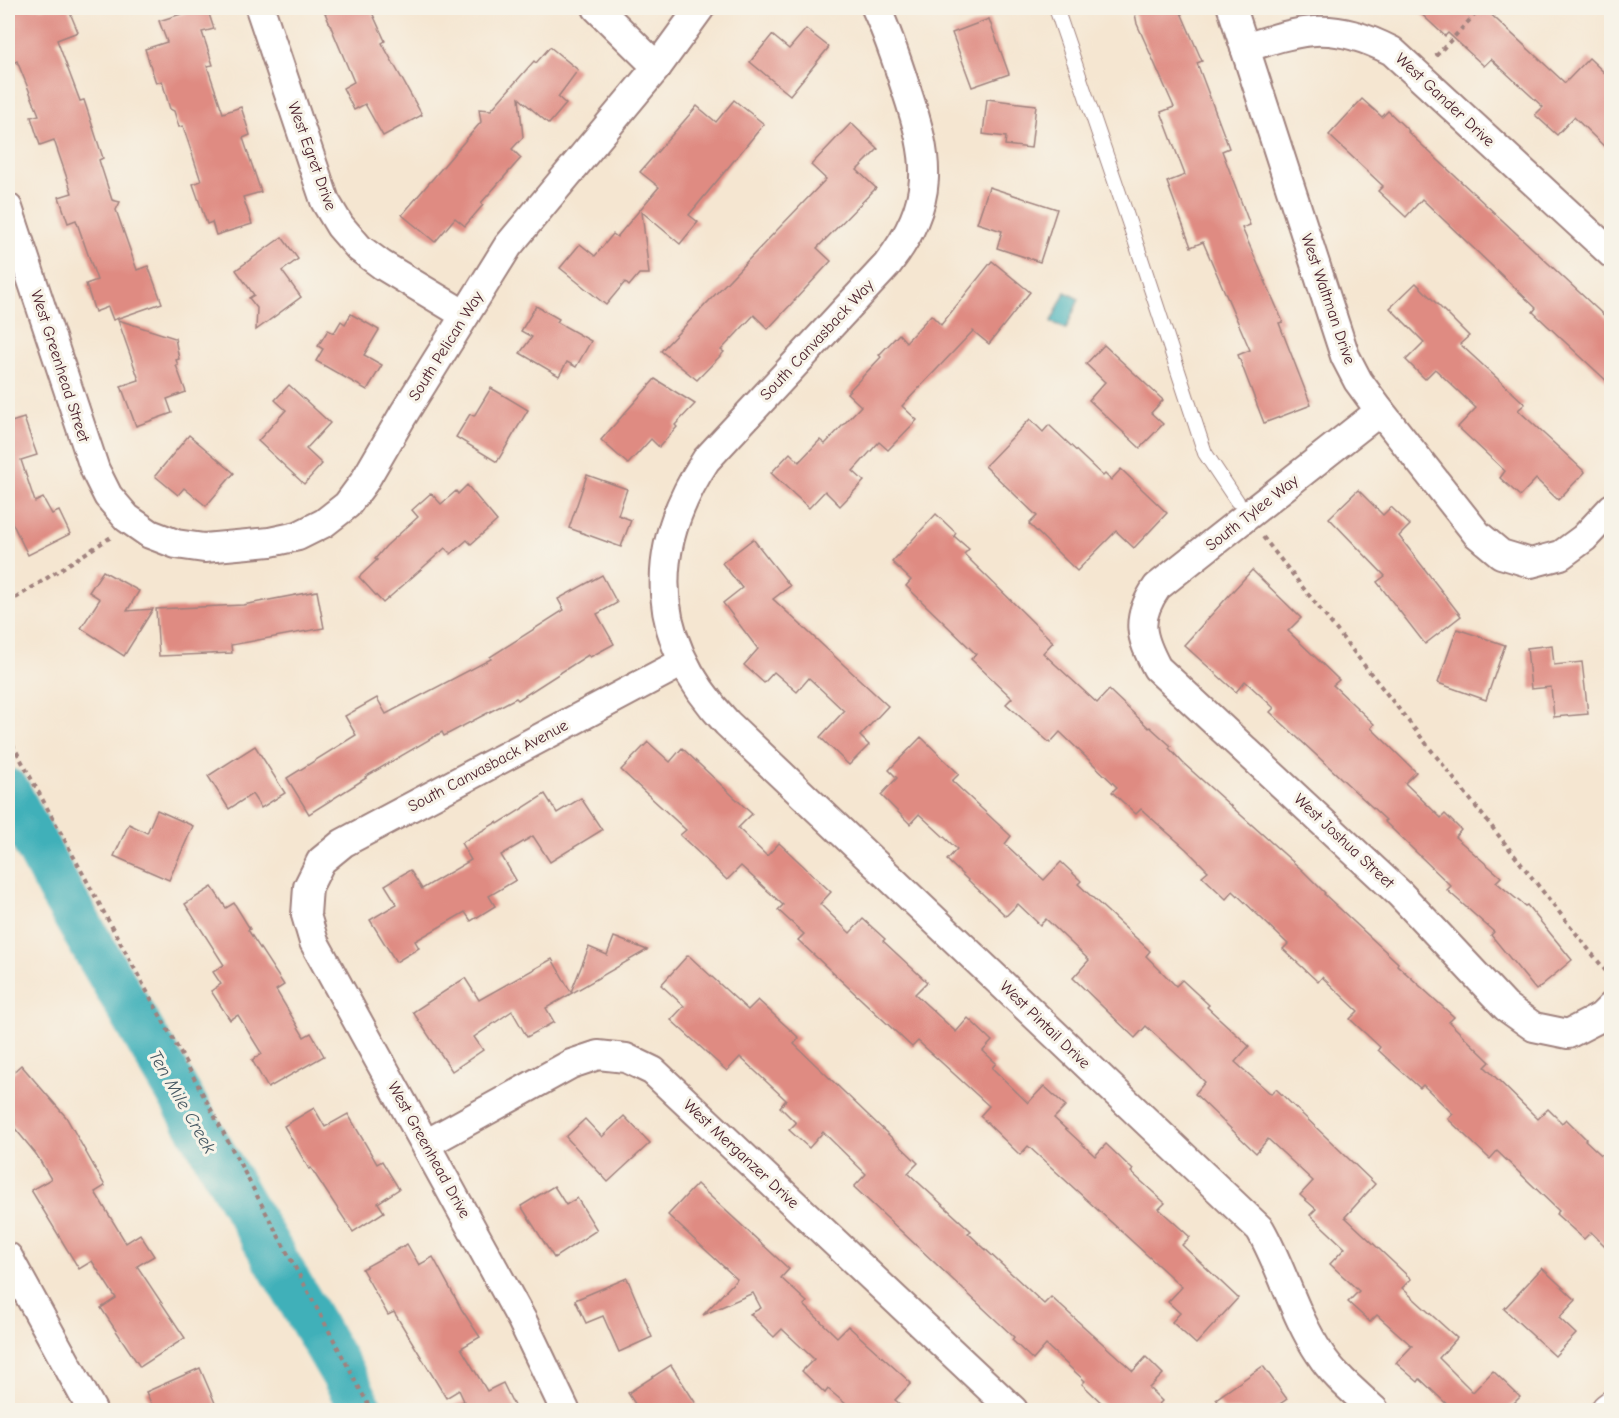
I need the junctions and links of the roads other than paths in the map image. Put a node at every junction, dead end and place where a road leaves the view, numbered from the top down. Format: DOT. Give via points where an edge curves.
graph roads {
  1 [pos="260,8"];
  2 [pos="597,8"];
  3 [pos="700,8"];
  4 [pos="876,8"];
  5 [pos="1056,8"];
  6 [pos="1232,8"];
  7 [pos="1245,48"];
  8 [pos="657,67"];
  9 [pos="8,208"];
  10 [pos="1611,254"];
  11 [pos="465,315"];
  12 [pos="1380,411"];
  13 [pos="1237,501"];
  14 [pos="1611,508"];
  15 [pos="119,527"];
  16 [pos="1141,626"];
  17 [pos="683,662"];
  18 [pos="308,887"];
  19 [pos="1611,1006"];
  20 [pos="426,1144"];
  21 [pos="8,1257"];
  22 [pos="92,1410"];
  23 [pos="565,1410"];
  24 [pos="1013,1410"];
  25 [pos="1372,1410"];
  1 -- 11 [label="street, West Egret Drive" via="325,201 340,226 359,248 382,265"];
  2 -- 8 [label="street"];
  3 -- 8 [label="street, South Pelican Way"];
  4 -- 17 [label="street, South Canvasback Way" via="920,131 925,159 924,188 917,216 905,242 887,265 706,460 690,484 669,537 665,566 670,622"];
  5 -- 13 [label="lane" via="1205,453"];
  6 -- 7 [label="street, West Waltman Drive"];
  7 -- 10 [label="street, West Gander Drive" via="1311,30 1366,38 1392,51"];
  7 -- 12 [label="street, West Waltman Drive" via="1345,356"];
  8 -- 11 [label="street, South Pelican Way" via="508,246"];
  9 -- 15 [label="street, West Greenhead Street" via="95,470"];
  11 -- 15 [label="street, South Pelican Way" via="364,482 346,505 324,523 298,536 270,542 204,548"];
  12 -- 14 [label="street, West Waltman Drive" via="1477,534 1501,554 1531,563 1561,555 1584,538"];
  12 -- 16 [label="street, South Tylee Way" via="1157,587 1146,603"];
  16 -- 19 [label="street, West Joshua Street" via="1146,648 1157,668 1400,894 1506,1007 1534,1027 1568,1034 1593,1022"];
  17 -- 18 [label="street, South Canvasback Avenue" via="343,843 321,861"];
  17 -- 25 [label="street, West Pintail Drive" via="707,702 727,723 1260,1229 1320,1356"];
  18 -- 20 [label="street, West Greenhead Drive" via="306,915 314,942"];
  20 -- 23 [label="street, West Greenhead Drive" via="522,1320"];
  20 -- 24 [label="street, West Merganzer Drive" via="571,1064 598,1056 626,1058 653,1071"];
  21 -- 22 [label="street"];
}
